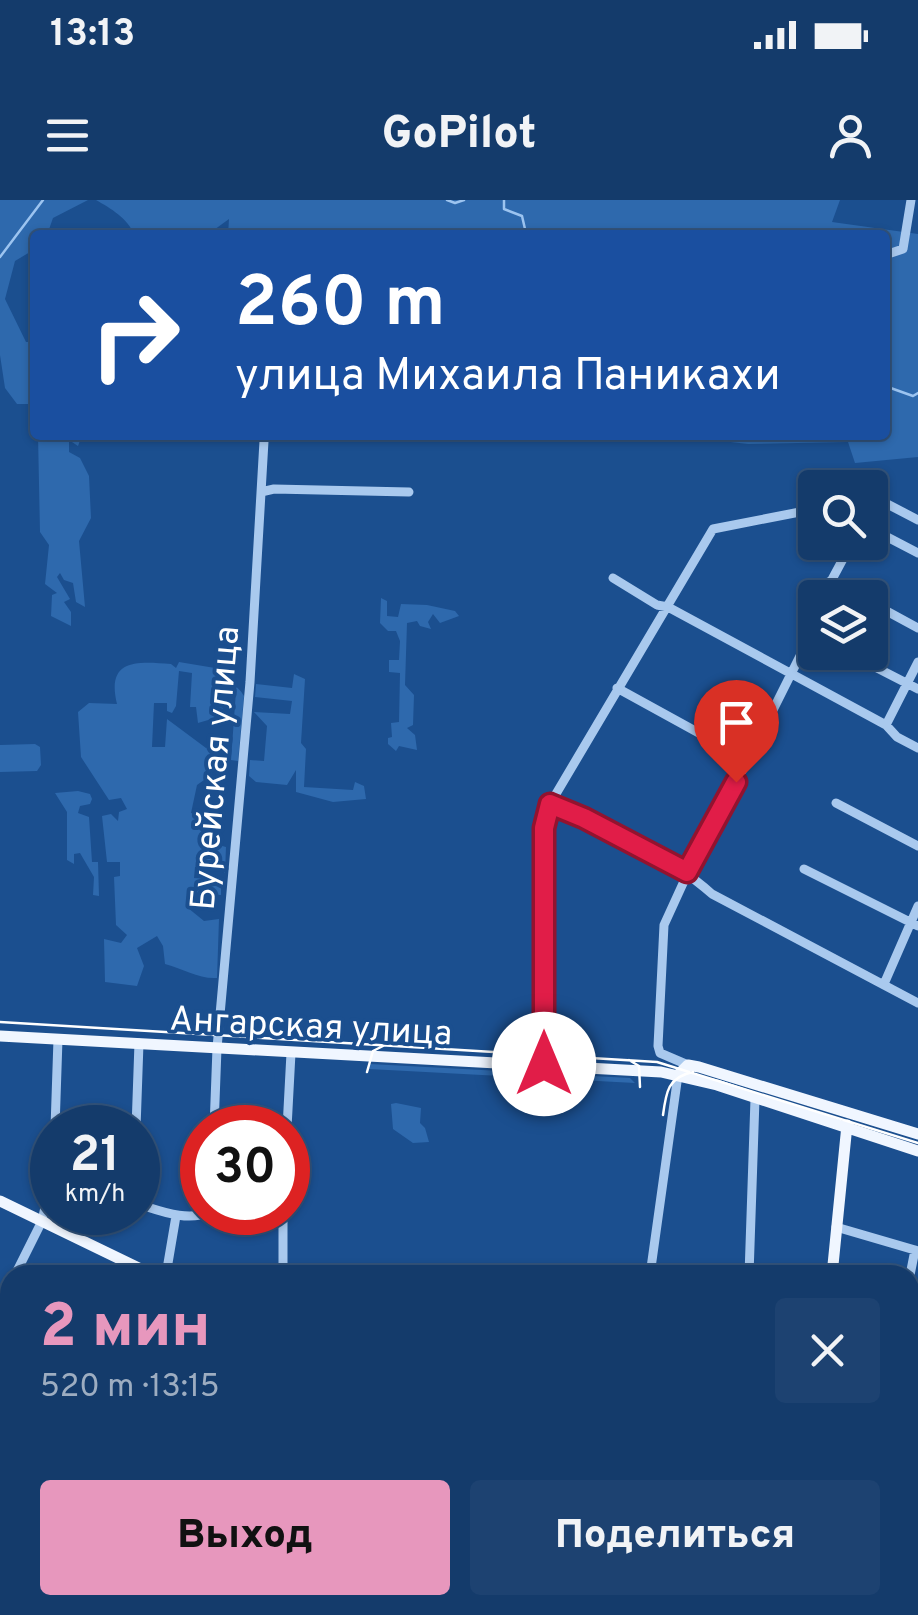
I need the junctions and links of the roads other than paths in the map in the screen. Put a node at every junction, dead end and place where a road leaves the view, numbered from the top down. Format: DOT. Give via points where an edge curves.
graph roads {
  1 [pos="910,200"];
  2 [pos="890,255"];
  3 [pos="264,441"];
  4 [pos="261,492"];
  5 [pos="410,492"];
  6 [pos="888,505"];
  7 [pos="798,512"];
  8 [pos="918,520"];
  9 [pos="888,537"];
  10 [pos="918,552"];
  11 [pos="613,578"];
  12 [pos="668,607"];
  13 [pos="888,612"];
  14 [pos="918,628"];
  15 [pos="798,662"];
  16 [pos="918,662"];
  17 [pos="881,670"];
  18 [pos="791,677"];
  19 [pos="906,683"];
  20 [pos="617,688"];
  21 [pos="918,690"];
  22 [pos="886,725"];
  23 [pos="918,748"];
  24 [pos="748,760"];
  25 [pos="836,803"];
  26 [pos="550,804"];
  27 [pos="918,846"];
  28 [pos="804,869"];
  29 [pos="687,872"];
  30 [pos="918,906"];
  31 [pos="914,924"];
  32 [pos="884,984"];
  33 [pos="918,1003"];
  34 [pos="0,1036"];
  35 [pos="58,1039"];
  36 [pos="140,1044"];
  37 [pos="217,1048"];
  38 [pos="292,1053"];
  39 [pos="544,1064"];
  40 [pos="682,1068"];
  41 [pos="755,1099"];
  42 [pos="55,1105"];
  43 [pos="137,1105"];
  44 [pos="215,1105"];
  45 [pos="289,1105"];
  46 [pos="850,1113"];
  47 [pos="847,1128"];
  48 [pos="918,1134"];
  49 [pos="918,1151"];
  50 [pos="0,1201"];
  51 [pos="160,1211"];
  52 [pos="30,1215"];
  53 [pos="176,1216"];
  54 [pos="180,1216"];
  55 [pos="836,1227"];
  56 [pos="35,1235"];
  57 [pos="71,1235"];
  58 [pos="283,1235"];
  59 [pos="916,1250"];
  60 [pos="20,1265"];
  61 [pos="132,1265"];
  62 [pos="168,1265"];
  63 [pos="283,1265"];
  64 [pos="652,1265"];
  65 [pos="749,1265"];
  66 [pos="833,1265"];
  1 -- 2 [label="street" via="902,250"];
  3 -- 4 [label="street, Бурейская улица"];
  4 -- 5 [label="street"];
  4 -- 37 [label="street, Бурейская улица"];
  6 -- 8 [label="street"];
  7 -- 12 [label="street" via="712,529"];
  9 -- 10 [label="street"];
  11 -- 12 [label="street"];
  12 -- 18 [label="street"];
  12 -- 20 [label="street"];
  13 -- 14 [label="street"];
  15 -- 18 [label="street"];
  16 -- 19 [label="street"];
  17 -- 19 [label="street"];
  18 -- 22 [label="street"];
  18 -- 24 [label="street"];
  19 -- 21 [label="street"];
  19 -- 22 [label="street"];
  20 -- 24 [label="street"];
  20 -- 26 [label="street"];
  22 -- 23 [label="street"];
  24 -- 29 [label="street"];
  25 -- 27 [label="street"];
  26 -- 29 [label="street"];
  26 -- 39 [label="street" via="544,828"];
  28 -- 31 [label="street"];
  29 -- 32 [label="street" via="712,894"];
  29 -- 40 [label="street" via="664,925 658,1046"];
  30 -- 31 [label="street"];
  31 -- 32 [label="street"];
  32 -- 33 [label="street"];
  34 -- 35 [label="main road, Ангарская улица"];
  35 -- 36 [label="main road, Ангарская улица"];
  35 -- 42 [label="street"];
  36 -- 37 [label="main road, Ангарская улица"];
  36 -- 43 [label="street"];
  37 -- 38 [label="main road, Ангарская улица"];
  37 -- 44 [label="street, Бурейская улица"];
  38 -- 39 [label="main road, Ангарская улица"];
  38 -- 45 [label="street"];
  39 -- 40 [label="main road, Ангарская улица"];
  40 -- 41 [label="main road, Ангарская улица"];
  40 -- 46 [label="main road, Ангарская улица"];
  40 -- 64 [label="street"];
  41 -- 47 [label="main road, Ангарская улица"];
  41 -- 65 [label="street"];
  46 -- 47 [label="main road"];
  46 -- 48 [label="main road, Ангарская улица"];
  47 -- 49 [label="main road, Ангарская улица"];
  47 -- 55 [label="main road"];
  50 -- 52 [label="main road"];
  51 -- 53 [label="street"];
  53 -- 54 [label="street"];
  53 -- 62 [label="street"];
  55 -- 59 [label="street"];
  55 -- 66 [label="main road"];
  56 -- 60 [label="street"];
  57 -- 61 [label="main road"];
  58 -- 63 [label="street"];
}
